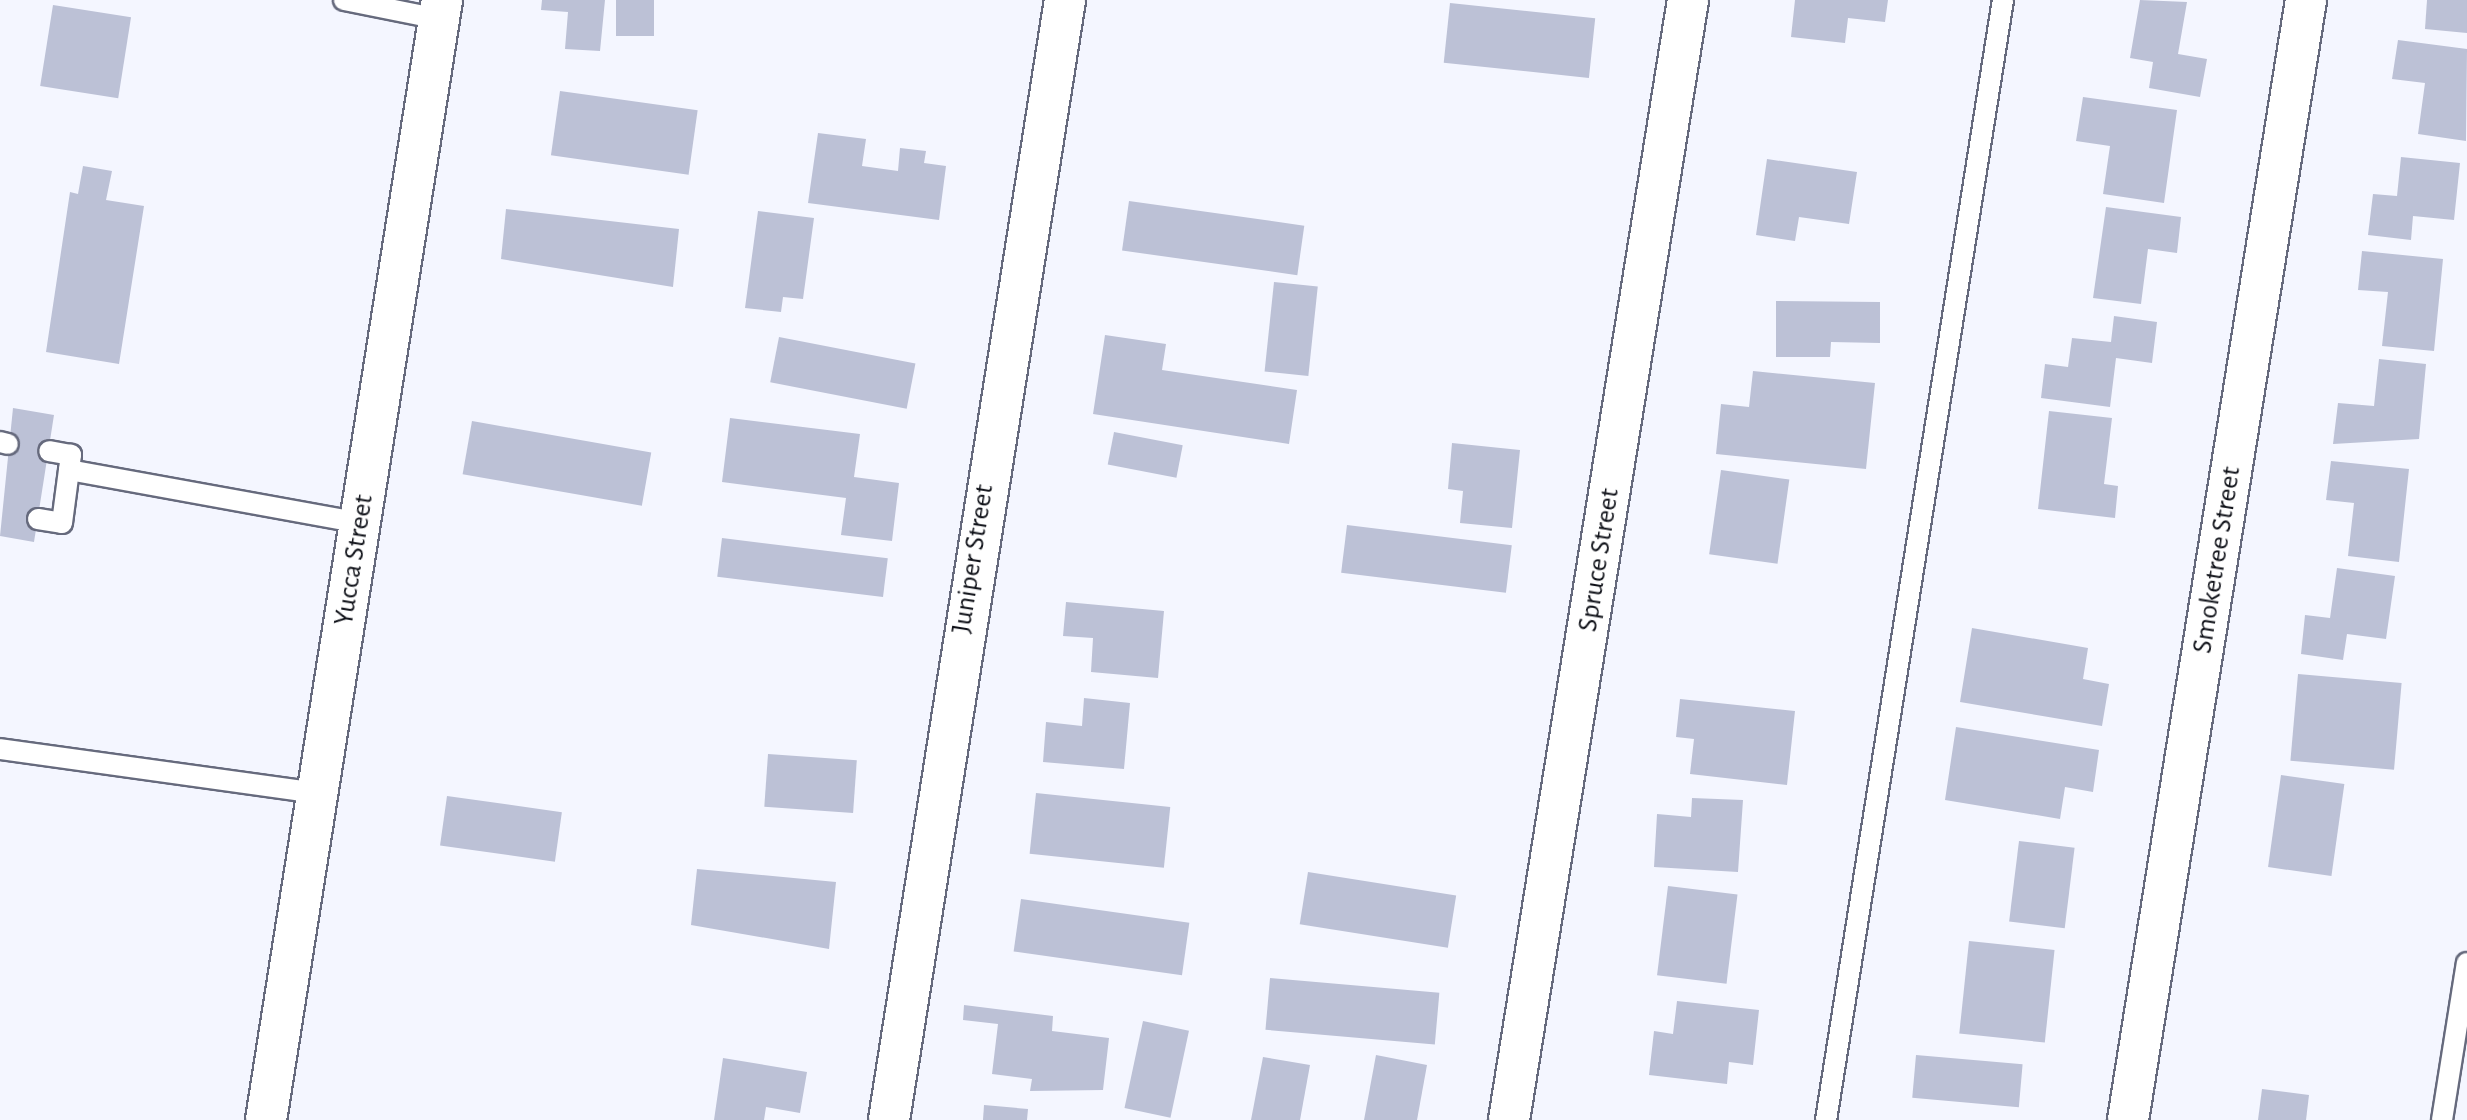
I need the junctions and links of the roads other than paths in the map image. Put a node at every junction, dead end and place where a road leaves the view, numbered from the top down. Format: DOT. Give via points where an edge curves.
graph roads {
  1 [pos="344,0"];
  2 [pos="1065,0"];
  3 [pos="1688,0"];
  4 [pos="2003,0"];
  5 [pos="2306,0"];
  6 [pos="441,10"];
  7 [pos="49,450"];
  8 [pos="69,470"];
  9 [pos="38,519"];
  10 [pos="360,523"];
  11 [pos="0,749"];
  12 [pos="318,793"];
  13 [pos="2467,964"];
  14 [pos="266,1120"];
  15 [pos="888,1120"];
  16 [pos="1510,1120"];
  17 [pos="1826,1120"];
  18 [pos="2128,1120"];
  19 [pos="2442,1120"];
  1 -- 6 [label="lane"];
  2 -- 15 [label="street, Juniper Street"];
  3 -- 16 [label="street, Spruce Street"];
  4 -- 17 [label="lane"];
  5 -- 18 [label="street, Smoketree Street"];
  6 -- 10 [label="street, Yucca Street"];
  7 -- 8 [label="lane" via="71,455"];
  8 -- 9 [label="lane" via="62,523"];
  8 -- 10 [label="lane"];
  10 -- 12 [label="street, Yucca Street"];
  11 -- 12 [label="lane"];
  12 -- 14 [label="street, Yucca Street"];
  13 -- 19 [label="lane"];
}
